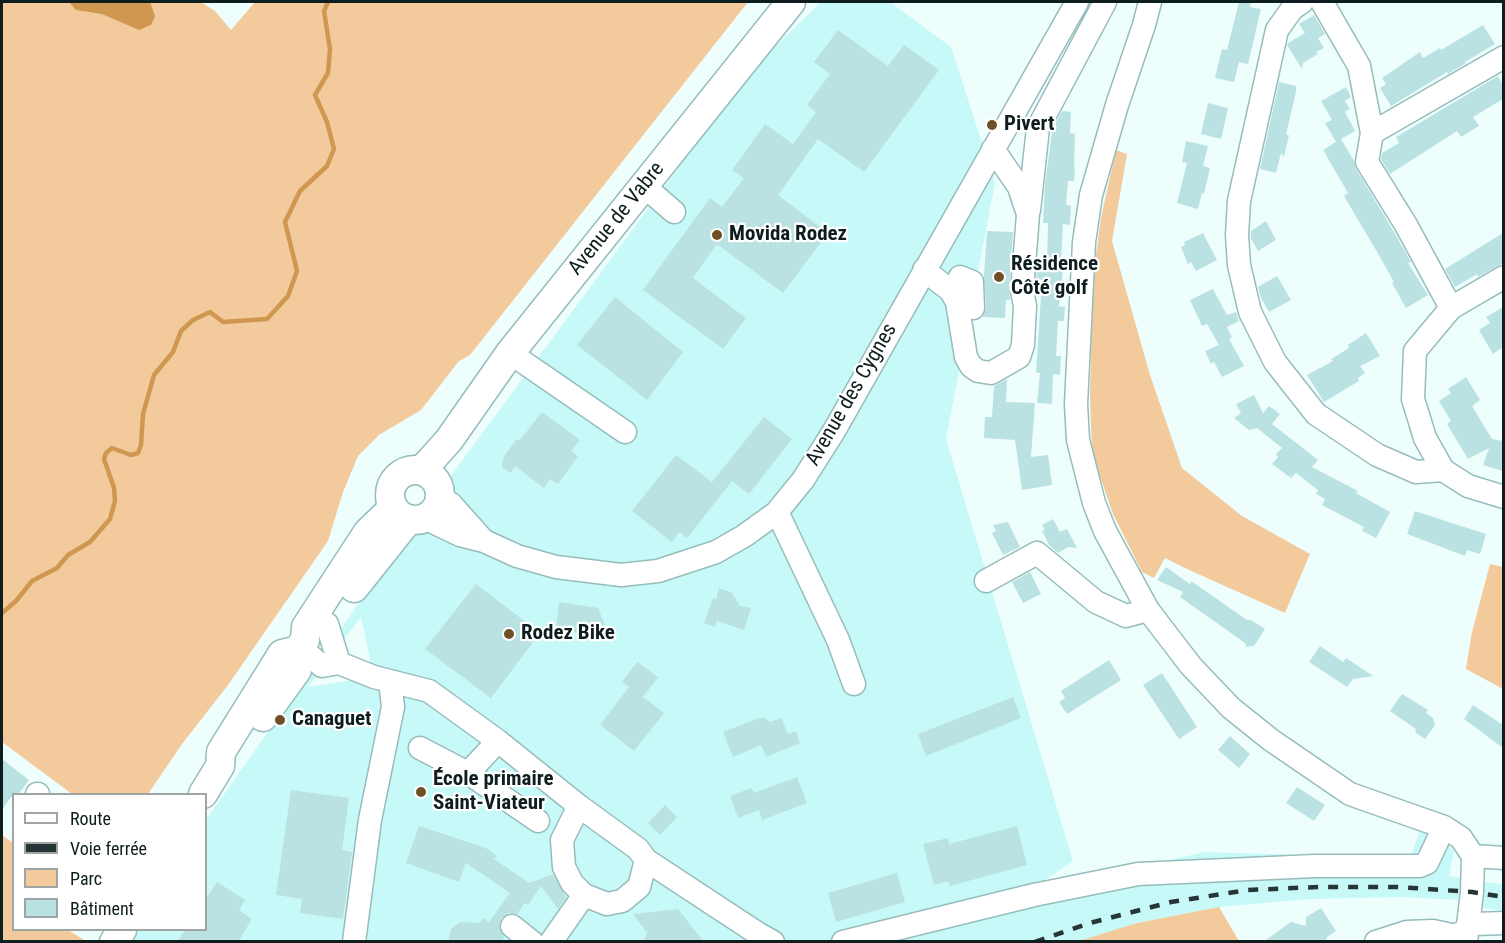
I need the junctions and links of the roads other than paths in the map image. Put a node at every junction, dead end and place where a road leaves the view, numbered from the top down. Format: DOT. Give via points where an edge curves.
graph roads {
  1 [pos="791,2"];
  2 [pos="1077,2"];
  3 [pos="1105,2"];
  4 [pos="1150,2"];
  5 [pos="1302,2"];
  6 [pos="1322,2"];
  7 [pos="1503,57"];
  8 [pos="1014,112"];
  9 [pos="1372,133"];
  10 [pos="993,149"];
  11 [pos="644,186"];
  12 [pos="1020,188"];
  13 [pos="674,212"];
  14 [pos="1028,214"];
  15 [pos="924,270"];
  16 [pos="960,277"];
  17 [pos="1503,277"];
  18 [pos="974,308"];
  19 [pos="1452,308"];
  20 [pos="510,353"];
  21 [pos="625,432"];
  22 [pos="1443,470"];
  23 [pos="1503,497"];
  24 [pos="421,499"];
  25 [pos="776,513"];
  26 [pos="986,581"];
  27 [pos="1148,610"];
  28 [pos="307,640"];
  29 [pos="339,663"];
  30 [pos="390,681"];
  31 [pos="854,684"];
  32 [pos="498,741"];
  33 [pos="420,748"];
  34 [pos="468,773"];
  35 [pos="204,793"];
  36 [pos="579,806"];
  37 [pos="538,821"];
  38 [pos="1444,827"];
  39 [pos="1473,856"];
  40 [pos="1503,858"];
  41 [pos="646,860"];
  42 [pos="584,896"];
  43 [pos="1503,923"];
  44 [pos="512,926"];
  45 [pos="1467,935"];
  46 [pos="761,939"];
  47 [pos="354,942"];
  48 [pos="532,942"];
  49 [pos="551,942"];
  50 [pos="843,942"];
  51 [pos="1376,942"];
  1 -- 11 [label="main road, Avenue de Vabre"];
  2 -- 8 [label="street, Avenue des Cygnes"];
  3 -- 14 [label="street" via="1038,128"];
  4 -- 27 [label="street" via="1091,195 1084,242 1076,404 1078,440 1094,503"];
  5 -- 22 [label="street" via="1277,30 1239,201 1239,265 1250,312 1275,362 1316,414 1386,459 1416,472"];
  6 -- 9 [label="street" via="1359,66"];
  7 -- 9 [label="street"];
  8 -- 10 [label="street, Avenue des Cygnes"];
  8 -- 12 [label="street" via="1023,128"];
  9 -- 19 [label="street" via="1367,162"];
  10 -- 12 [label="street"];
  10 -- 15 [label="street, Avenue des Cygnes"];
  11 -- 13 [label="street"];
  11 -- 20 [label="main road, Avenue de Vabre"];
  12 -- 14 [label="street"];
  14 -- 15 [label="street" via="1022,291 1023,345 1019,357 1005,366 991,373 971,366 957,302 951,291"];
  15 -- 25 [label="street, Avenue des Cygnes" via="828,441"];
  16 -- 18 [label="street" via="972,282"];
  17 -- 19 [label="street"];
  19 -- 22 [label="street" via="1415,351 1413,399 1425,438"];
  20 -- 21 [label="street"];
  20 -- 24 [label="main road, Avenue de Vabre" via="449,440"];
  22 -- 23 [label="street" via="1468,486"];
  24 -- 25 [label="street, Avenue des Cygnes" via="435,523 460,536 556,567 621,575 658,571 716,552"];
  24 -- 28 [label="main road" via="369,532 306,627"];
  25 -- 31 [label="street" via="838,640"];
  26 -- 27 [label="street" via="1037,553 1096,602 1126,616"];
  27 -- 38 [label="street" via="1197,673 1231,708 1271,740 1350,794"];
  28 -- 29 [label="street"];
  28 -- 29 [label="street" via="322,666"];
  28 -- 35 [label="main road" via="297,670 229,764 220,766"];
  29 -- 30 [label="street"];
  30 -- 32 [label="street" via="429,691"];
  30 -- 47 [label="street" via="393,707 370,820"];
  32 -- 34 [label="street"];
  32 -- 36 [label="street"];
  33 -- 34 [label="street"];
  34 -- 37 [label="street"];
  36 -- 41 [label="street" via="638,849"];
  36 -- 42 [label="street" via="562,840 561,853 572,883"];
  38 -- 39 [label="street" via="1461,838"];
  38 -- 50 [label="street" via="1427,863 1420,866 1138,874"];
  39 -- 40 [label="street"];
  39 -- 45 [label="street"];
  41 -- 42 [label="street" via="639,887 622,901 607,904"];
  41 -- 46 [label="street"];
  42 -- 49 [label="street"];
  43 -- 45 [label="street" via="1475,924"];
  44 -- 48 [label="street"];
  45 -- 51 [label="street" via="1407,932"];
}
